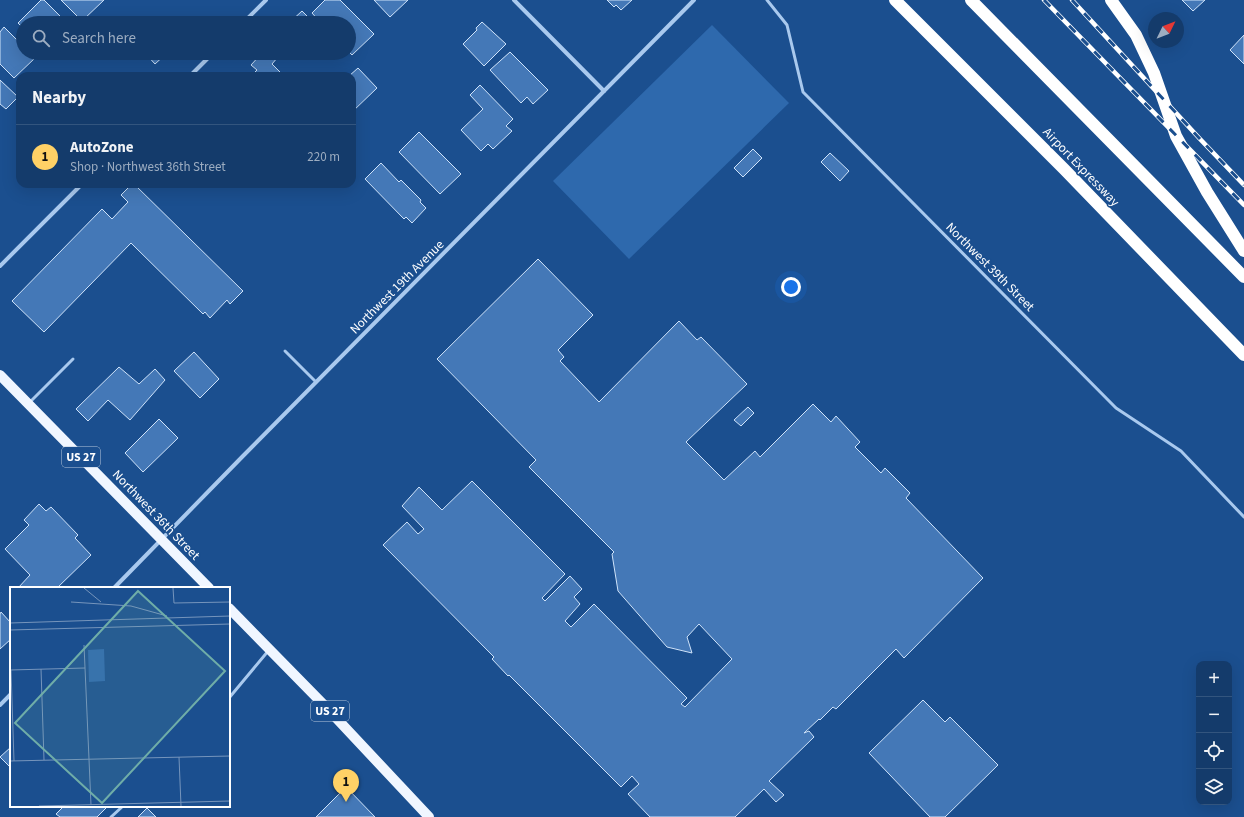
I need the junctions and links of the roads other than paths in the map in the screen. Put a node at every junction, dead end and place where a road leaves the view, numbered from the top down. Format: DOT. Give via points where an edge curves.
graph roads {
  1 [pos="266,0"];
  2 [pos="514,0"];
  3 [pos="694,0"];
  4 [pos="767,0"];
  5 [pos="895,0"];
  6 [pos="971,0"];
  7 [pos="1111,0"];
  8 [pos="250,16"];
  9 [pos="206,60"];
  10 [pos="194,72"];
  11 [pos="604,91"];
  12 [pos="78,188"];
  13 [pos="1244,251"];
  14 [pos="0,266"];
  15 [pos="1244,277"];
  16 [pos="285,351"];
  17 [pos="1244,355"];
  18 [pos="73,359"];
  19 [pos="0,375"];
  20 [pos="316,382"];
  21 [pos="28,403"];
  22 [pos="1244,516"];
  23 [pos="161,539"];
  24 [pos="115,587"];
  25 [pos="208,587"];
  26 [pos="230,609"];
  27 [pos="270,649"];
  28 [pos="10,695"];
  29 [pos="230,697"];
  30 [pos="0,705"];
  31 [pos="122,807"];
  32 [pos="111,817"];
  33 [pos="429,817"];
  1 -- 8 [label="street"];
  2 -- 11 [label="street"];
  3 -- 11 [label="street, Northwest 19th Avenue"];
  4 -- 22 [label="lane, Northwest 39th Street" via="787,24 803,92 1116,408 1182,451"];
  5 -- 17 [label="highway, Airport Expressway" via="1064,168"];
  6 -- 15 [label="highway"];
  7 -- 13 [label="highway" via="1136,35 1154,73 1176,136"];
  9 -- 10 [label="street"];
  11 -- 20 [label="street, Northwest 19th Avenue"];
  12 -- 14 [label="street"];
  16 -- 20 [label="lane"];
  18 -- 21 [label="lane"];
  19 -- 21 [label="main road, Northwest 36th Street / US 27"];
  20 -- 23 [label="street, Northwest 19th Avenue"];
  21 -- 23 [label="main road, Northwest 36th Street / US 27"];
  23 -- 24 [label="street, Northwest 19th Avenue"];
  23 -- 25 [label="main road, Northwest 36th Street / US 27"];
  26 -- 27 [label="main road, US 27"];
  27 -- 29 [label="lane"];
  27 -- 33 [label="main road, US 27"];
  28 -- 30 [label="street"];
  31 -- 32 [label="lane"];
}
